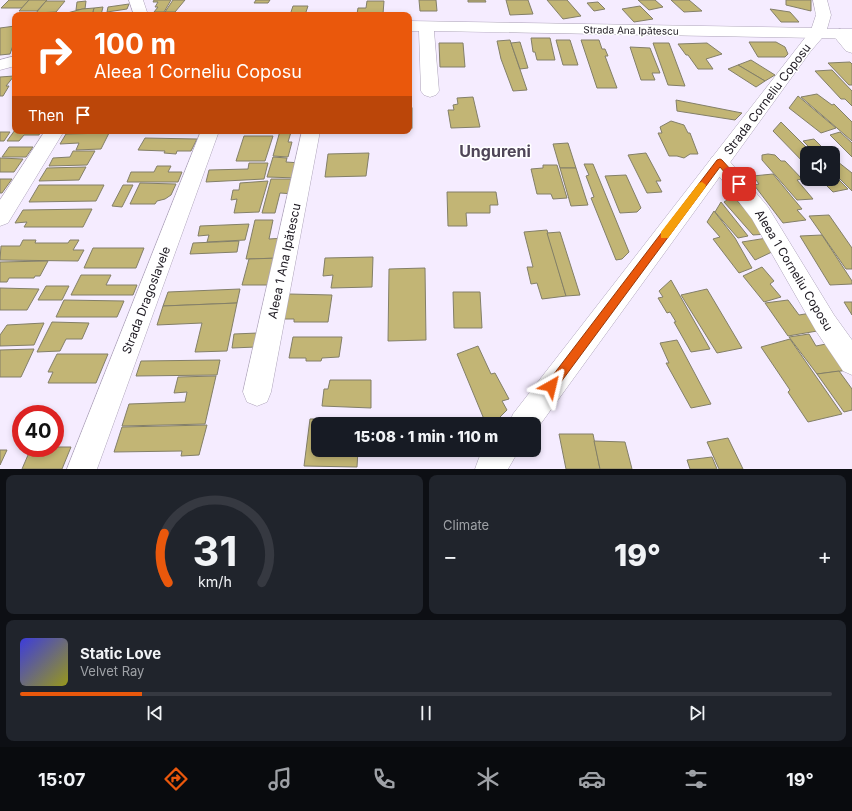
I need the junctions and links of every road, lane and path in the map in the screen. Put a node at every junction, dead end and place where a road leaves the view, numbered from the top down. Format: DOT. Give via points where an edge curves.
graph roads {
  1 [pos="136,0"];
  2 [pos="820,0"];
  3 [pos="140,12"];
  4 [pos="412,26"];
  5 [pos="426,26"];
  6 [pos="818,33"];
  7 [pos="846,34"];
  8 [pos="852,48"];
  9 [pos="12,62"];
  10 [pos="0,65"];
  11 [pos="430,92"];
  12 [pos="53,134"];
  13 [pos="209,134"];
  14 [pos="310,134"];
  15 [pos="720,162"];
  16 [pos="0,217"];
  17 [pos="852,362"];
  18 [pos="257,392"];
  19 [pos="528,417"];
  20 [pos="499,457"];
  21 [pos="82,469"];
  22 [pos="490,469"];
  1 -- 3 [label="street"];
  2 -- 6 [label="street, Strada Corneliu Coposu" via="824,10 824,21"];
  4 -- 5 [label="street, Strada Ana Ipătescu"];
  5 -- 6 [label="street, Strada Ana Ipătescu"];
  5 -- 11 [label="street"];
  6 -- 7 [label="street, Strada Ana Ipătescu"];
  6 -- 15 [label="street, Strada Corneliu Coposu"];
  7 -- 8 [label="street"];
  9 -- 10 [label="street"];
  12 -- 16 [label="street"];
  13 -- 21 [label="street, Strada Dragoslavele"];
  14 -- 18 [label="street, Aleea 1 Ana Ipătescu"];
  15 -- 17 [label="street, Aleea 1 Corneliu Coposu" via="760,213 825,323"];
  15 -- 19 [label="street, Strada Corneliu Coposu"];
  20 -- 22 [label="street"];
}
